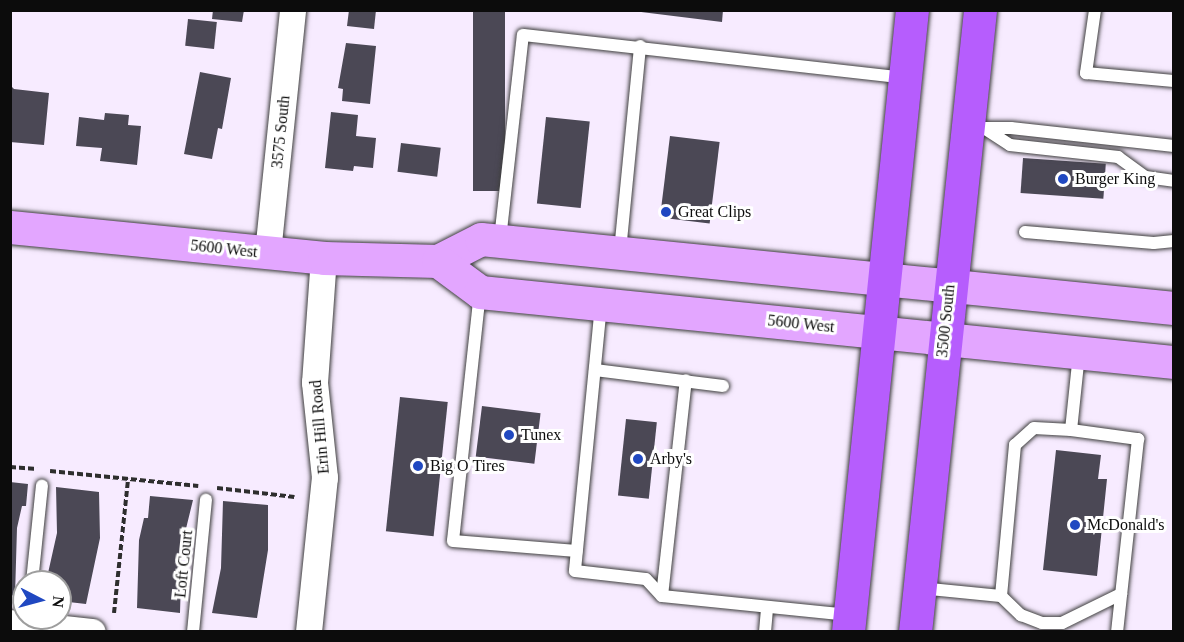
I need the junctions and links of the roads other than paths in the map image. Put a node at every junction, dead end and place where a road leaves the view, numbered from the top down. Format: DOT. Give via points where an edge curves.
graph roads {
  1 [pos="293,10"];
  2 [pos="912,10"];
  3 [pos="985,10"];
  4 [pos="1095,10"];
  5 [pos="980,11"];
  6 [pos="640,46"];
  7 [pos="905,78"];
  8 [pos="1173,81"];
  9 [pos="976,129"];
  10 [pos="1173,146"];
  11 [pos="1173,181"];
  12 [pos="10,227"];
  13 [pos="1025,232"];
  14 [pos="500,241"];
  15 [pos="1173,241"];
  16 [pos="620,252"];
  17 [pos="268,253"];
  18 [pos="324,258"];
  19 [pos="438,261"];
  20 [pos="884,279"];
  21 [pos="949,286"];
  22 [pos="480,292"];
  23 [pos="601,303"];
  24 [pos="1173,308"];
  25 [pos="879,332"];
  26 [pos="944,338"];
  27 [pos="1079,352"];
  28 [pos="1173,362"];
  29 [pos="595,370"];
  30 [pos="686,380"];
  31 [pos="723,386"];
  32 [pos="1071,430"];
  33 [pos="42,486"];
  34 [pos="206,500"];
  35 [pos="577,551"];
  36 [pos="33,570"];
  37 [pos="919,588"];
  38 [pos="1121,594"];
  39 [pos="662,596"];
  40 [pos="1001,596"];
  41 [pos="767,607"];
  42 [pos="849,623"];
  43 [pos="72,629"];
  44 [pos="93,632"];
  45 [pos="193,632"];
  46 [pos="309,632"];
  47 [pos="765,632"];
  48 [pos="915,632"];
  49 [pos="1117,632"];
  1 -- 17 [label="street, 3575 South"];
  2 -- 7 [label="main road"];
  3 -- 5 [label="lane"];
  4 -- 8 [label="lane" via="1086,74"];
  5 -- 9 [label="main road, 3500 South"];
  6 -- 7 [label="lane"];
  6 -- 14 [label="lane" via="524,35"];
  6 -- 16 [label="lane"];
  7 -- 20 [label="main road"];
  9 -- 10 [label="lane" via="1011,128"];
  9 -- 11 [label="lane" via="1010,145 1118,157 1146,177"];
  9 -- 21 [label="main road, 3500 South"];
  12 -- 17 [label="main road, 5600 West"];
  13 -- 15 [label="lane" via="1154,243"];
  14 -- 16 [label="main road, 5600 West"];
  14 -- 19 [label="main road, 5600 West" via="482,239"];
  16 -- 20 [label="main road, 5600 West"];
  17 -- 18 [label="main road, 5600 West"];
  18 -- 19 [label="main road, 5600 West"];
  18 -- 46 [label="street, Erin Hill Road" via="315,383 325,478"];
  19 -- 22 [label="main road"];
  20 -- 21 [label="main road, 5600 West"];
  20 -- 25 [label="main road"];
  21 -- 24 [label="main road, 5600 West"];
  21 -- 26 [label="main road, 3500 South"];
  22 -- 23 [label="main road, 5600 West"];
  22 -- 35 [label="lane" via="453,541"];
  23 -- 25 [label="main road, 5600 West"];
  23 -- 29 [label="lane"];
  25 -- 26 [label="main road, 5600 West"];
  25 -- 42 [label="main road"];
  26 -- 27 [label="main road, 5600 West"];
  26 -- 37 [label="main road, 3500 South"];
  27 -- 28 [label="main road, 5600 West"];
  27 -- 32 [label="lane"];
  29 -- 30 [label="lane"];
  29 -- 35 [label="lane"];
  30 -- 31 [label="lane"];
  30 -- 39 [label="lane"];
  32 -- 38 [label="lane" via="1138,439"];
  32 -- 40 [label="lane" via="1034,428 1015,445"];
  33 -- 36 [label="lane"];
  34 -- 45 [label="lane, Loft Court"];
  35 -- 39 [label="lane" via="575,571 646,579"];
  37 -- 40 [label="lane"];
  37 -- 48 [label="main road, 3500 South"];
  38 -- 40 [label="lane" via="1062,623 1042,623 1021,615"];
  38 -- 49 [label="lane"];
  39 -- 41 [label="lane"];
  41 -- 42 [label="lane"];
  41 -- 47 [label="lane"];
  43 -- 44 [label="street"];
}
